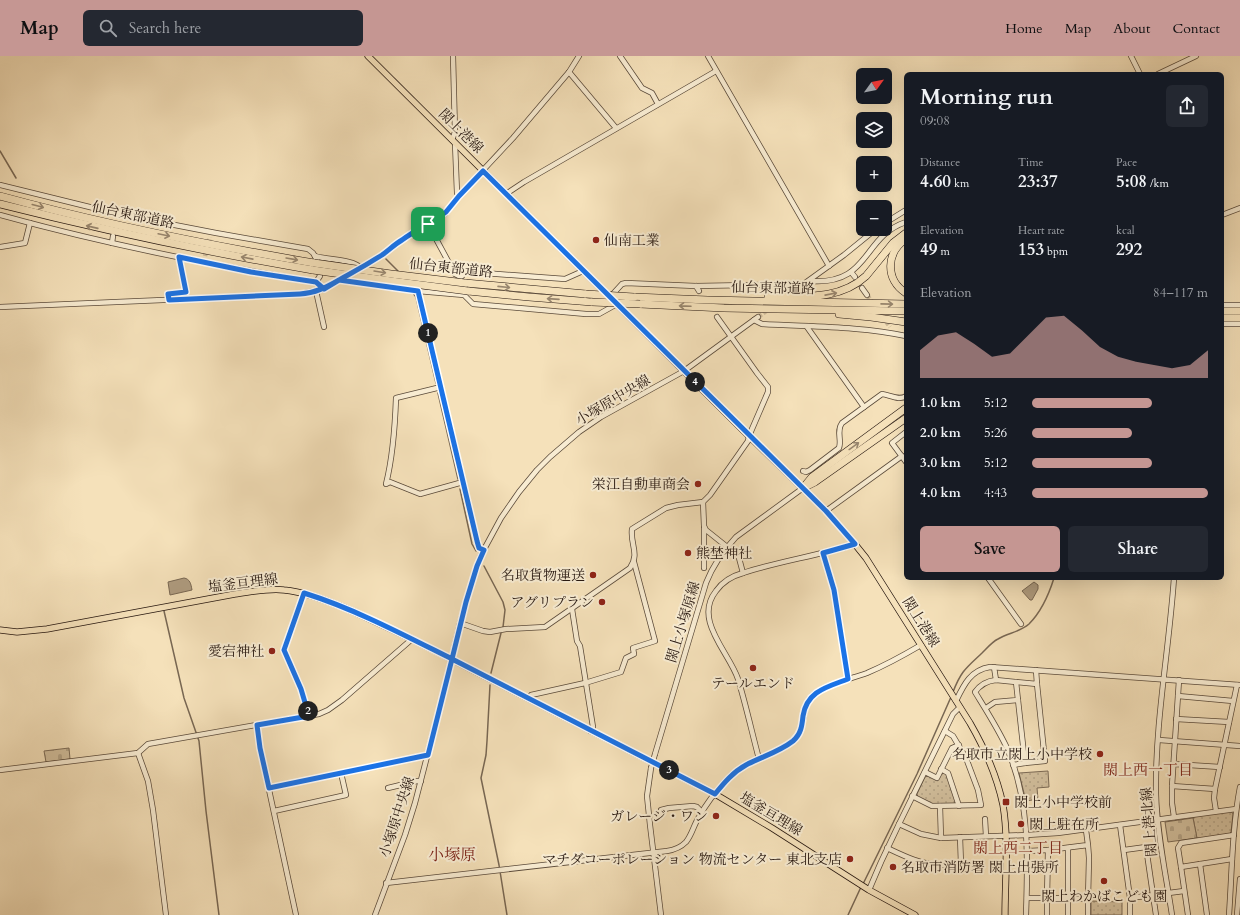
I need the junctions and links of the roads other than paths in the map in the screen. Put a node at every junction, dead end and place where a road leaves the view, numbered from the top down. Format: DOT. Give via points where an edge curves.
graph roads {
  1 [pos="368,56"];
  2 [pos="452,56"];
  3 [pos="579,56"];
  4 [pos="620,56"];
  5 [pos="708,56"];
  6 [pos="1131,56"];
  7 [pos="1196,56"];
  8 [pos="716,71"];
  9 [pos="569,72"];
  10 [pos="1139,72"];
  11 [pos="1162,72"];
  12 [pos="658,104"];
  13 [pos="616,128"];
  14 [pos="453,142"];
  15 [pos="483,171"];
  16 [pos="0,185"];
  17 [pos="506,194"];
  18 [pos="0,196"];
  19 [pos="459,196"];
  20 [pos="0,204"];
  21 [pos="1240,208"];
  22 [pos="904,211"];
  23 [pos="118,214"];
  24 [pos="1224,214"];
  25 [pos="0,215"];
  26 [pos="892,219"];
  27 [pos="117,220"];
  28 [pos="30,223"];
  29 [pos="904,223"];
  30 [pos="428,224"];
  31 [pos="904,235"];
  32 [pos="113,236"];
  33 [pos="867,236"];
  34 [pos="904,240"];
  35 [pos="112,243"];
  36 [pos="0,247"];
  37 [pos="205,256"];
  38 [pos="179,257"];
  39 [pos="204,262"];
  40 [pos="314,263"];
  41 [pos="829,266"];
  42 [pos="361,268"];
  43 [pos="583,271"];
  44 [pos="851,272"];
  45 [pos="855,278"];
  46 [pos="339,280"];
  47 [pos="463,280"];
  48 [pos="316,282"];
  49 [pos="807,283"];
  50 [pos="696,286"];
  51 [pos="862,288"];
  52 [pos="324,289"];
  53 [pos="418,291"];
  54 [pos="699,291"];
  55 [pos="794,291"];
  56 [pos="904,291"];
  57 [pos="316,292"];
  58 [pos="466,293"];
  59 [pos="867,295"];
  60 [pos="610,297"];
  61 [pos="169,300"];
  62 [pos="708,300"];
  63 [pos="617,304"];
  64 [pos="904,304"];
  65 [pos="1224,305"];
  66 [pos="1240,305"];
  67 [pos="0,307"];
  68 [pos="724,308"];
  69 [pos="904,311"];
  70 [pos="1224,311"];
  71 [pos="1240,311"];
  72 [pos="717,317"];
  73 [pos="1224,318"];
  74 [pos="1240,318"];
  75 [pos="904,322"];
  76 [pos="1224,324"];
  77 [pos="1240,324"];
  78 [pos="324,327"];
  79 [pos="807,327"];
  80 [pos="890,327"];
  81 [pos="894,333"];
  82 [pos="904,336"];
  83 [pos="731,337"];
  84 [pos="684,371"];
  85 [pos="441,387"];
  86 [pos="904,397"];
  87 [pos="864,407"];
  88 [pos="904,409"];
  89 [pos="904,419"];
  90 [pos="904,434"];
  91 [pos="749,436"];
  92 [pos="902,456"];
  93 [pos="904,459"];
  94 [pos="803,471"];
  95 [pos="463,482"];
  96 [pos="803,488"];
  97 [pos="703,502"];
  98 [pos="826,511"];
  99 [pos="704,526"];
  100 [pos="855,544"];
  101 [pos="727,547"];
  102 [pos="484,550"];
  103 [pos="823,553"];
  104 [pos="634,562"];
  105 [pos="704,568"];
  106 [pos="743,573"];
  107 [pos="989,580"];
  108 [pos="1174,580"];
  109 [pos="304,593"];
  110 [pos="572,609"];
  111 [pos="460,623"];
  112 [pos="1021,624"];
  113 [pos="0,630"];
  114 [pos="412,639"];
  115 [pos="922,645"];
  116 [pos="452,659"];
  117 [pos="994,667"];
  118 [pos="1036,670"];
  119 [pos="848,679"];
  120 [pos="1163,679"];
  121 [pos="996,680"];
  122 [pos="1179,680"];
  123 [pos="1016,682"];
  124 [pos="585,683"];
  125 [pos="1037,684"];
  126 [pos="1238,685"];
  127 [pos="1178,696"];
  128 [pos="954,697"];
  129 [pos="529,699"];
  130 [pos="1018,700"];
  131 [pos="1233,701"];
  132 [pos="960,707"];
  133 [pos="986,708"];
  134 [pos="309,716"];
  135 [pos="1176,719"];
  136 [pos="1229,722"];
  137 [pos="257,725"];
  138 [pos="590,731"];
  139 [pos="945,731"];
  140 [pos="1159,740"];
  141 [pos="1175,741"];
  142 [pos="958,745"];
  143 [pos="1225,745"];
  144 [pos="1240,746"];
  145 [pos="138,753"];
  146 [pos="428,755"];
  147 [pos="758,759"];
  148 [pos="1025,763"];
  149 [pos="1173,764"];
  150 [pos="1013,765"];
  151 [pos="1220,767"];
  152 [pos="942,769"];
  153 [pos="0,770"];
  154 [pos="925,772"];
  155 [pos="341,773"];
  156 [pos="421,782"];
  157 [pos="1172,786"];
  158 [pos="1240,786"];
  159 [pos="269,788"];
  160 [pos="388,788"];
  161 [pos="1215,789"];
  162 [pos="715,794"];
  163 [pos="912,796"];
  164 [pos="940,806"];
  165 [pos="959,806"];
  166 [pos="1236,808"];
  167 [pos="661,810"];
  168 [pos="274,811"];
  169 [pos="1216,811"];
  170 [pos="702,812"];
  171 [pos="1174,817"];
  172 [pos="985,819"];
  173 [pos="1158,820"];
  174 [pos="899,824"];
  175 [pos="1120,825"];
  176 [pos="1086,830"];
  177 [pos="1027,835"];
  178 [pos="1234,835"];
  179 [pos="986,836"];
  180 [pos="1006,836"];
  181 [pos="960,837"];
  182 [pos="941,838"];
  183 [pos="1088,846"];
  184 [pos="887,848"];
  185 [pos="1068,848"];
  186 [pos="1048,850"];
  187 [pos="1124,850"];
  188 [pos="1028,851"];
  189 [pos="653,852"];
  190 [pos="1232,859"];
  191 [pos="1200,864"];
  192 [pos="1181,867"];
  193 [pos="1240,878"];
  194 [pos="386,883"];
  195 [pos="865,887"];
  196 [pos="1184,891"];
  197 [pos="1169,893"];
  198 [pos="1153,895"];
  199 [pos="1027,898"];
  200 [pos="1047,898"];
  201 [pos="1130,898"];
  202 [pos="1068,899"];
  203 [pos="1088,899"];
  204 [pos="166,915"];
  205 [pos="296,915"];
  206 [pos="375,915"];
  207 [pos="661,915"];
  208 [pos="916,915"];
  209 [pos="1005,915"];
  210 [pos="1026,915"];
  211 [pos="1047,915"];
  212 [pos="1068,915"];
  213 [pos="1088,915"];
  214 [pos="1130,915"];
  215 [pos="1156,915"];
  216 [pos="1172,915"];
  217 [pos="1188,915"];
  218 [pos="1207,915"];
  219 [pos="1229,915"];
  220 [pos="1237,915"];
  1 -- 14 [label="main road, 閖上港線"];
  2 -- 14 [label="street" via="455,132"];
  3 -- 9 [label="street"];
  4 -- 12 [label="street" via="642,88 652,93"];
  5 -- 8 [label="street"];
  6 -- 10 [label="street"];
  7 -- 11 [label="street"];
  8 -- 12 [label="street"];
  8 -- 41 [label="street"];
  9 -- 13 [label="street"];
  9 -- 15 [label="street"];
  12 -- 13 [label="street"];
  13 -- 17 [label="street"];
  14 -- 15 [label="main road, 閖上港線"];
  14 -- 19 [label="street" via="456,193"];
  15 -- 17 [label="main road, 閖上港線"];
  15 -- 19 [label="street"];
  16 -- 23 [label="street"];
  17 -- 43 [label="main road, 閖上港線"];
  18 -- 40 [label="highway, 仙台東部道路, one-way" via="137,229"];
  19 -- 30 [label="street" via="446,212"];
  40 -- 20 [label="highway, 仙台東部道路, one-way" via="242,258 136,237"];
  21 -- 24 [label="street"];
  22 -- 26 [label="street"];
  23 -- 27 [label="street"];
  23 -- 40 [label="street" via="210,235 308,249"];
  25 -- 28 [label="street"];
  28 -- 35 [label="street"];
  28 -- 36 [label="street" via="25,243"];
  29 -- 44 [label="street" via="886,233"];
  30 -- 42 [label="street"];
  30 -- 47 [label="street" via="455,274"];
  62 -- 31 [label="highway, one-way" via="820,296 848,289 861,281 893,243"];
  32 -- 35 [label="street"];
  33 -- 41 [label="street"];
  34 -- 56 [label="highway" via="895,250 891,260 895,282"];
  35 -- 38 [label="street"];
  37 -- 39 [label="street"];
  38 -- 39 [label="street"];
  38 -- 61 [label="street" via="186,292 168,294"];
  39 -- 48 [label="street"];
  40 -- 42 [label="street" via="323,259 352,263"];
  40 -- 47 [label="highway, 仙台東部道路, one-way, bridge" via="391,274"];
  40 -- 48 [label="street" via="318,260 320,276"];
  40 -- 58 [label="highway, 仙台東部道路, bridge" via="391,281"];
  41 -- 49 [label="street"];
  42 -- 46 [label="street"];
  43 -- 47 [label="street" via="565,279 466,272"];
  43 -- 60 [label="main road, 閖上港線"];
  44 -- 45 [label="street"];
  44 -- 49 [label="street" via="828,281"];
  46 -- 52 [label="street"];
  46 -- 53 [label="street"];
  47 -- 58 [label="street"];
  47 -- 62 [label="highway, 仙台東部道路, one-way, bridge" via="586,294"];
  48 -- 52 [label="street"];
  49 -- 50 [label="street"];
  49 -- 55 [label="street"];
  50 -- 54 [label="street"];
  50 -- 60 [label="street" via="626,283"];
  51 -- 59 [label="street"];
  52 -- 57 [label="street"];
  53 -- 58 [label="street"];
  53 -- 85 [label="street"];
  57 -- 61 [label="street"];
  57 -- 78 [label="street"];
  58 -- 63 [label="street" via="473,304 586,314 599,314"];
  68 -- 58 [label="highway, 仙台東部道路, one-way, bridge"];
  60 -- 63 [label="main road, 閖上港線"];
  61 -- 67 [label="street"];
  62 -- 64 [label="highway, 仙台東部道路, one-way"];
  63 -- 84 [label="main road, 閖上港線"];
  65 -- 66 [label="street"];
  68 -- 69 [label="highway, 仙台東部道路"];
  68 -- 75 [label="highway"];
  70 -- 71 [label="highway"];
  72 -- 83 [label="street"];
  73 -- 74 [label="highway"];
  76 -- 77 [label="street"];
  79 -- 81 [label="street"];
  79 -- 83 [label="street, 小塚原中央線" via="762,324 756,319"];
  79 -- 87 [label="street"];
  80 -- 81 [label="street"];
  81 -- 82 [label="street"];
  83 -- 84 [label="street, 小塚原中央線"];
  83 -- 91 [label="street" via="768,387"];
  84 -- 91 [label="main road, 閖上港線"];
  84 -- 102 [label="street, 小塚原中央線" via="601,417 550,457 514,499"];
  85 -- 95 [label="street"];
  85 -- 95 [label="street" via="396,398 394,433 386,484 390,482 420,494"];
  86 -- 87 [label="street" via="882,394"];
  87 -- 94 [label="street" via="839,426 840,445 836,451 810,470"];
  96 -- 88 [label="highway, one-way" via="812,477"];
  89 -- 96 [label="highway"];
  90 -- 92 [label="street" via="892,443"];
  91 -- 96 [label="main road, 閖上港線"];
  91 -- 97 [label="street" via="748,441"];
  92 -- 93 [label="street"];
  92 -- 98 [label="street"];
  95 -- 102 [label="street" via="479,548"];
  96 -- 98 [label="main road, 閖上港線"];
  96 -- 101 [label="street, 閖上小塚原線" via="747,528"];
  97 -- 99 [label="street"];
  97 -- 104 [label="street" via="666,508 632,529"];
  98 -- 100 [label="main road, 閖上港線"];
  99 -- 101 [label="street"];
  99 -- 105 [label="street"];
  100 -- 103 [label="street"];
  100 -- 115 [label="main road, 閖上港線"];
  101 -- 106 [label="street" via="739,558"];
  101 -- 189 [label="street, 閖上小塚原線, bridge" via="706,583 651,768 647,796"];
  102 -- 111 [label="street, 小塚原中央線"];
  103 -- 106 [label="street"];
  103 -- 119 [label="street" via="834,590"];
  104 -- 110 [label="street" via="630,568"];
  104 -- 124 [label="street" via="655,642 633,648 634,654 626,658 621,672"];
  106 -- 147 [label="street" via="727,580 714,592 708,609 711,629 738,678"];
  107 -- 112 [label="street"];
  108 -- 120 [label="street, 閖上港北線"];
  109 -- 113 [label="main road, 塩釜亘理線" via="283,590 247,592 47,629 17,632"];
  109 -- 114 [label="main road, 塩釜亘理線"];
  109 -- 134 [label="street" via="284,650 301,689"];
  110 -- 111 [label="street" via="545,627 490,632"];
  110 -- 124 [label="street"];
  111 -- 116 [label="street, 小塚原中央線"];
  114 -- 116 [label="main road, 塩釜亘理線"];
  114 -- 134 [label="street" via="342,700 328,710"];
  115 -- 119 [label="street" via="888,664"];
  115 -- 128 [label="main road, 閖上港線"];
  116 -- 129 [label="main road, 塩釜亘理線"];
  116 -- 146 [label="street, 小塚原中央線"];
  117 -- 118 [label="street"];
  117 -- 121 [label="street"];
  117 -- 128 [label="street" via="984,668 970,677"];
  118 -- 120 [label="street"];
  118 -- 125 [label="street"];
  119 -- 147 [label="street" via="813,695 805,707 796,738"];
  120 -- 122 [label="street"];
  120 -- 140 [label="street, 閖上港北線"];
  121 -- 123 [label="street"];
  121 -- 133 [label="street" via="984,683 975,692"];
  122 -- 126 [label="street"];
  122 -- 127 [label="street"];
  123 -- 125 [label="street"];
  123 -- 130 [label="street"];
  124 -- 129 [label="street" via="530,695"];
  124 -- 138 [label="street" via="593,727"];
  125 -- 148 [label="street" via="1045,761"];
  126 -- 131 [label="street"];
  127 -- 131 [label="street"];
  127 -- 135 [label="street"];
  128 -- 132 [label="main road, 閖上港線"];
  129 -- 138 [label="main road, 塩釜亘理線"];
  130 -- 133 [label="street" via="995,702"];
  130 -- 148 [label="street"];
  131 -- 136 [label="street"];
  132 -- 139 [label="street" via="953,712"];
  132 -- 180 [label="main road, 閖上港線" via="978,737 992,769 1003,806"];
  133 -- 150 [label="street"];
  134 -- 137 [label="street"];
  135 -- 136 [label="street"];
  135 -- 141 [label="street"];
  136 -- 143 [label="street"];
  137 -- 145 [label="street" via="148,744"];
  137 -- 159 [label="street"];
  138 -- 162 [label="main road, 塩釜亘理線"];
  139 -- 142 [label="street" via="953,736"];
  139 -- 154 [label="street"];
  140 -- 141 [label="street"];
  140 -- 173 [label="street, 閖上港北線" via="1156,794"];
  141 -- 143 [label="street"];
  141 -- 149 [label="street"];
  142 -- 152 [label="street" via="952,748"];
  142 -- 165 [label="street" via="972,772 982,805"];
  143 -- 144 [label="street"];
  143 -- 151 [label="street"];
  145 -- 153 [label="street"];
  145 -- 204 [label="street" via="148,781"];
  146 -- 155 [label="street"];
  146 -- 156 [label="street, 小塚原中央線"];
  147 -- 162 [label="street" via="735,772"];
  148 -- 150 [label="street"];
  149 -- 151 [label="street"];
  149 -- 157 [label="street"];
  150 -- 177 [label="street" via="1023,800"];
  151 -- 161 [label="street"];
  152 -- 154 [label="street" via="937,778"];
  152 -- 165 [label="street" via="948,774"];
  154 -- 163 [label="street"];
  155 -- 159 [label="street"];
  155 -- 168 [label="street" via="346,795"];
  156 -- 160 [label="street"];
  156 -- 194 [label="street, 小塚原中央線" via="405,835"];
  157 -- 161 [label="street"];
  157 -- 171 [label="street"];
  158 -- 166 [label="street"];
  159 -- 168 [label="street"];
  161 -- 169 [label="street"];
  162 -- 170 [label="street"];
  162 -- 195 [label="main road, 塩釜亘理線"];
  163 -- 164 [label="street" via="932,806"];
  163 -- 174 [label="street"];
  164 -- 165 [label="street"];
  164 -- 182 [label="street"];
  166 -- 169 [label="street"];
  166 -- 178 [label="street"];
  167 -- 170 [label="street" via="693,806"];
  168 -- 205 [label="street"];
  169 -- 171 [label="street"];
  170 -- 189 [label="street" via="691,835 682,846"];
  171 -- 173 [label="street"];
  172 -- 179 [label="street"];
  173 -- 175 [label="street"];
  173 -- 197 [label="street, 閖上港北線"];
  174 -- 182 [label="street" via="921,834"];
  174 -- 184 [label="street"];
  175 -- 176 [label="street"];
  175 -- 187 [label="street"];
  176 -- 177 [label="street"];
  176 -- 183 [label="street"];
  177 -- 180 [label="street"];
  177 -- 188 [label="street"];
  178 -- 190 [label="street"];
  178 -- 192 [label="street" via="1181,843 1178,848"];
  179 -- 180 [label="street"];
  179 -- 181 [label="street"];
  180 -- 209 [label="main road, 閖上港線"];
  181 -- 182 [label="street"];
  181 -- 184 [label="street" via="961,864 923,863"];
  183 -- 185 [label="street"];
  183 -- 203 [label="street"];
  184 -- 195 [label="street"];
  185 -- 186 [label="street"];
  185 -- 202 [label="street"];
  186 -- 188 [label="street"];
  186 -- 200 [label="street"];
  187 -- 198 [label="street" via="1146,847"];
  187 -- 201 [label="street"];
  188 -- 199 [label="street"];
  189 -- 194 [label="street"];
  189 -- 207 [label="street"];
  190 -- 191 [label="street"];
  190 -- 219 [label="street"];
  191 -- 192 [label="street"];
  191 -- 218 [label="street"];
  192 -- 196 [label="street"];
  193 -- 220 [label="street"];
  194 -- 206 [label="street, 小塚原中央線"];
  195 -- 208 [label="main road, 塩釜亘理線"];
  196 -- 197 [label="street"];
  196 -- 217 [label="street"];
  197 -- 198 [label="street"];
  197 -- 216 [label="street, 閖上港北線"];
  198 -- 201 [label="street"];
  198 -- 215 [label="street"];
  199 -- 200 [label="street"];
  199 -- 210 [label="street"];
  200 -- 202 [label="street"];
  200 -- 211 [label="street"];
  201 -- 214 [label="street"];
  202 -- 203 [label="street"];
  202 -- 212 [label="street"];
  203 -- 213 [label="street"];
}
